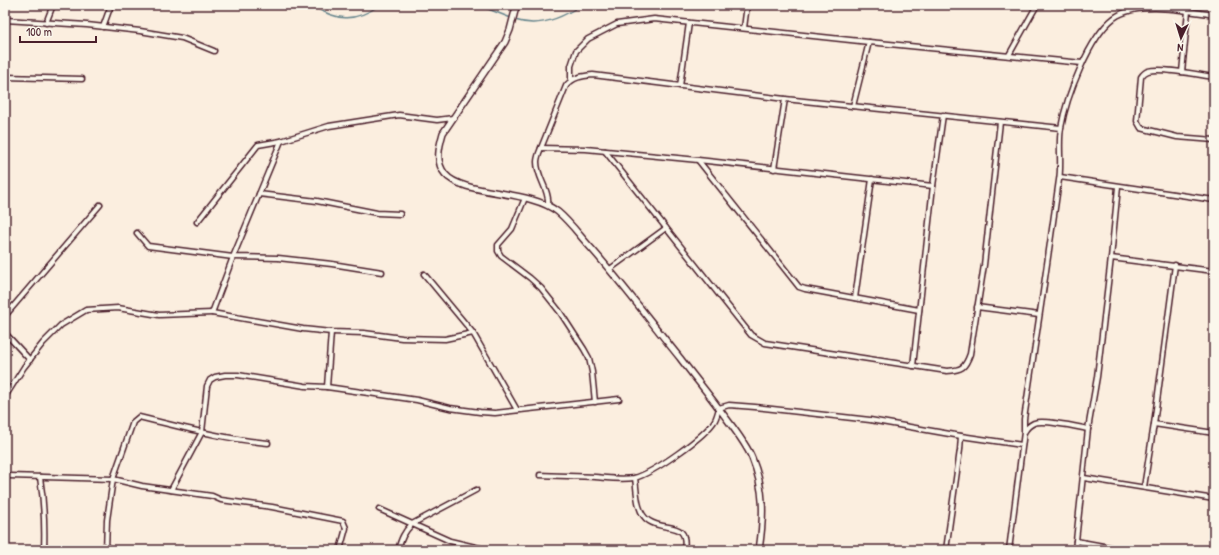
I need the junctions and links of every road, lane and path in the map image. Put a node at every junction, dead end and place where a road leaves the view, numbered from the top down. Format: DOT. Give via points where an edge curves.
graph roads {
  1 [pos="53,5"];
  2 [pos="111,5"];
  3 [pos="746,5"];
  4 [pos="1036,5"];
  5 [pos="516,6"];
  6 [pos="1162,7"];
  7 [pos="1188,11"];
  8 [pos="1214,14"];
  9 [pos="5,20"];
  10 [pos="46,23"];
  11 [pos="689,23"];
  12 [pos="103,27"];
  13 [pos="744,28"];
  14 [pos="869,42"];
  15 [pos="214,51"];
  16 [pos="1009,56"];
  17 [pos="1082,63"];
  18 [pos="1182,72"];
  19 [pos="5,77"];
  20 [pos="1214,77"];
  21 [pos="82,79"];
  22 [pos="571,79"];
  23 [pos="680,86"];
  24 [pos="785,99"];
  25 [pos="853,106"];
  26 [pos="943,115"];
  27 [pos="453,118"];
  28 [pos="1000,122"];
  29 [pos="1061,128"];
  30 [pos="1214,140"];
  31 [pos="281,141"];
  32 [pos="541,148"];
  33 [pos="605,150"];
  34 [pos="698,160"];
  35 [pos="774,169"];
  36 [pos="1060,177"];
  37 [pos="872,179"];
  38 [pos="933,186"];
  39 [pos="1118,187"];
  40 [pos="259,194"];
  41 [pos="525,198"];
  42 [pos="1214,200"];
  43 [pos="100,205"];
  44 [pos="548,205"];
  45 [pos="400,214"];
  46 [pos="198,222"];
  47 [pos="666,228"];
  48 [pos="138,233"];
  49 [pos="233,258"];
  50 [pos="1111,258"];
  51 [pos="1175,265"];
  52 [pos="610,269"];
  53 [pos="1214,271"];
  54 [pos="382,272"];
  55 [pos="424,274"];
  56 [pos="855,298"];
  57 [pos="977,307"];
  58 [pos="919,310"];
  59 [pos="212,313"];
  60 [pos="1040,315"];
  61 [pos="5,316"];
  62 [pos="331,332"];
  63 [pos="473,332"];
  64 [pos="5,333"];
  65 [pos="30,360"];
  66 [pos="913,366"];
  67 [pos="327,387"];
  68 [pos="5,397"];
  69 [pos="619,399"];
  70 [pos="595,402"];
  71 [pos="719,408"];
  72 [pos="518,410"];
  73 [pos="1154,424"];
  74 [pos="1088,429"];
  75 [pos="202,432"];
  76 [pos="1024,432"];
  77 [pos="1214,433"];
  78 [pos="960,436"];
  79 [pos="268,443"];
  80 [pos="1022,445"];
  81 [pos="540,475"];
  82 [pos="9,476"];
  83 [pos="40,478"];
  84 [pos="635,478"];
  85 [pos="1084,478"];
  86 [pos="113,479"];
  87 [pos="1144,487"];
  88 [pos="171,490"];
  89 [pos="476,490"];
  90 [pos="1214,499"];
  91 [pos="379,509"];
  92 [pos="412,524"];
  93 [pos="1076,541"];
  94 [pos="44,550"];
  95 [pos="106,550"];
  96 [pos="340,550"];
  97 [pos="398,550"];
  98 [pos="488,550"];
  99 [pos="684,550"];
  100 [pos="759,550"];
  101 [pos="946,550"];
  102 [pos="1009,550"];
  103 [pos="1075,550"];
  104 [pos="1125,550"];
  1 -- 10 [label="street"];
  2 -- 12 [label="street"];
  3 -- 13 [label="street"];
  4 -- 16 [label="street"];
  5 -- 27 [label="street" via="505,42"];
  6 -- 7 [label="street"];
  6 -- 17 [label="street" via="1128,10 1114,18 1101,32"];
  7 -- 8 [label="street"];
  7 -- 18 [label="street"];
  9 -- 10 [label="street"];
  10 -- 12 [label="street"];
  11 -- 13 [label="street"];
  11 -- 22 [label="street" via="654,19 617,24 588,39 576,51 571,66"];
  11 -- 23 [label="street"];
  12 -- 15 [label="street" via="182,38"];
  13 -- 14 [label="street"];
  14 -- 16 [label="street"];
  14 -- 25 [label="street"];
  16 -- 17 [label="street"];
  17 -- 29 [label="street"];
  18 -- 20 [label="street"];
  18 -- 30 [label="street" via="1153,70 1144,73 1141,77 1138,125 1141,128 1178,137"];
  19 -- 21 [label="street"];
  22 -- 23 [label="street" via="593,76"];
  22 -- 32 [label="street"];
  23 -- 24 [label="street"];
  24 -- 25 [label="street"];
  24 -- 35 [label="street"];
  25 -- 26 [label="street"];
  26 -- 28 [label="street"];
  26 -- 38 [label="street"];
  27 -- 31 [label="street" via="437,120 399,114 328,126"];
  27 -- 41 [label="street" via="443,133 439,150 438,159 445,174 469,187"];
  28 -- 29 [label="street"];
  28 -- 57 [label="street"];
  29 -- 36 [label="street"];
  31 -- 40 [label="street"];
  31 -- 46 [label="street" via="258,145"];
  32 -- 33 [label="street"];
  32 -- 44 [label="street" via="537,162 547,192"];
  33 -- 34 [label="street"];
  33 -- 47 [label="street"];
  34 -- 35 [label="street"];
  34 -- 56 [label="street" via="799,287"];
  35 -- 37 [label="street"];
  36 -- 39 [label="street"];
  36 -- 60 [label="street"];
  37 -- 38 [label="street"];
  37 -- 56 [label="street"];
  38 -- 58 [label="street"];
  39 -- 42 [label="street"];
  39 -- 50 [label="street"];
  40 -- 45 [label="street" via="317,201 377,213"];
  40 -- 49 [label="street"];
  41 -- 44 [label="street"];
  41 -- 70 [label="street" via="512,228 498,245 498,251 541,288 584,349 592,372"];
  43 -- 61 [label="street"];
  44 -- 52 [label="street" via="558,212"];
  47 -- 52 [label="street"];
  47 -- 66 [label="street" via="751,335 759,341"];
  48 -- 49 [label="street" via="148,246"];
  49 -- 54 [label="street" via="278,258"];
  49 -- 59 [label="street"];
  50 -- 51 [label="street"];
  50 -- 74 [label="street"];
  51 -- 53 [label="street"];
  51 -- 73 [label="street"];
  52 -- 71 [label="street"];
  55 -- 63 [label="street"];
  56 -- 58 [label="street"];
  57 -- 60 [label="street"];
  57 -- 66 [label="street" via="970,354 967,363 960,370 947,371"];
  58 -- 66 [label="street"];
  59 -- 62 [label="street"];
  59 -- 65 [label="street" via="158,315 118,308 86,310 60,325"];
  60 -- 76 [label="street"];
  62 -- 63 [label="street" via="445,339"];
  62 -- 67 [label="street"];
  63 -- 72 [label="street"];
  64 -- 65 [label="street"];
  65 -- 68 [label="street"];
  67 -- 72 [label="street" via="480,412"];
  67 -- 75 [label="street" via="238,375 215,377 207,386"];
  69 -- 70 [label="street"];
  70 -- 72 [label="street"];
  71 -- 78 [label="street" via="729,405 854,418"];
  71 -- 84 [label="street" via="710,427 691,443"];
  71 -- 100 [label="street" via="752,457 760,479 763,504"];
  73 -- 77 [label="street"];
  73 -- 87 [label="street"];
  74 -- 76 [label="street" via="1036,422"];
  74 -- 85 [label="street"];
  75 -- 79 [label="street"];
  75 -- 86 [label="street" via="139,417 133,422"];
  75 -- 88 [label="street"];
  76 -- 80 [label="street"];
  78 -- 80 [label="street"];
  78 -- 101 [label="street"];
  80 -- 102 [label="street"];
  81 -- 84 [label="street"];
  82 -- 83 [label="street"];
  83 -- 86 [label="street"];
  83 -- 94 [label="street" via="44,502"];
  84 -- 99 [label="street" via="643,515 649,521 683,532 686,541"];
  85 -- 87 [label="street"];
  85 -- 93 [label="street"];
  86 -- 88 [label="street"];
  86 -- 95 [label="street"];
  87 -- 90 [label="street"];
  88 -- 96 [label="street" via="343,521 346,528"];
  89 -- 92 [label="street"];
  91 -- 92 [label="street"];
  92 -- 97 [label="street" via="403,535"];
  92 -- 98 [label="street" via="450,540"];
  93 -- 103 [label="street"];
  93 -- 104 [label="street"];
}
